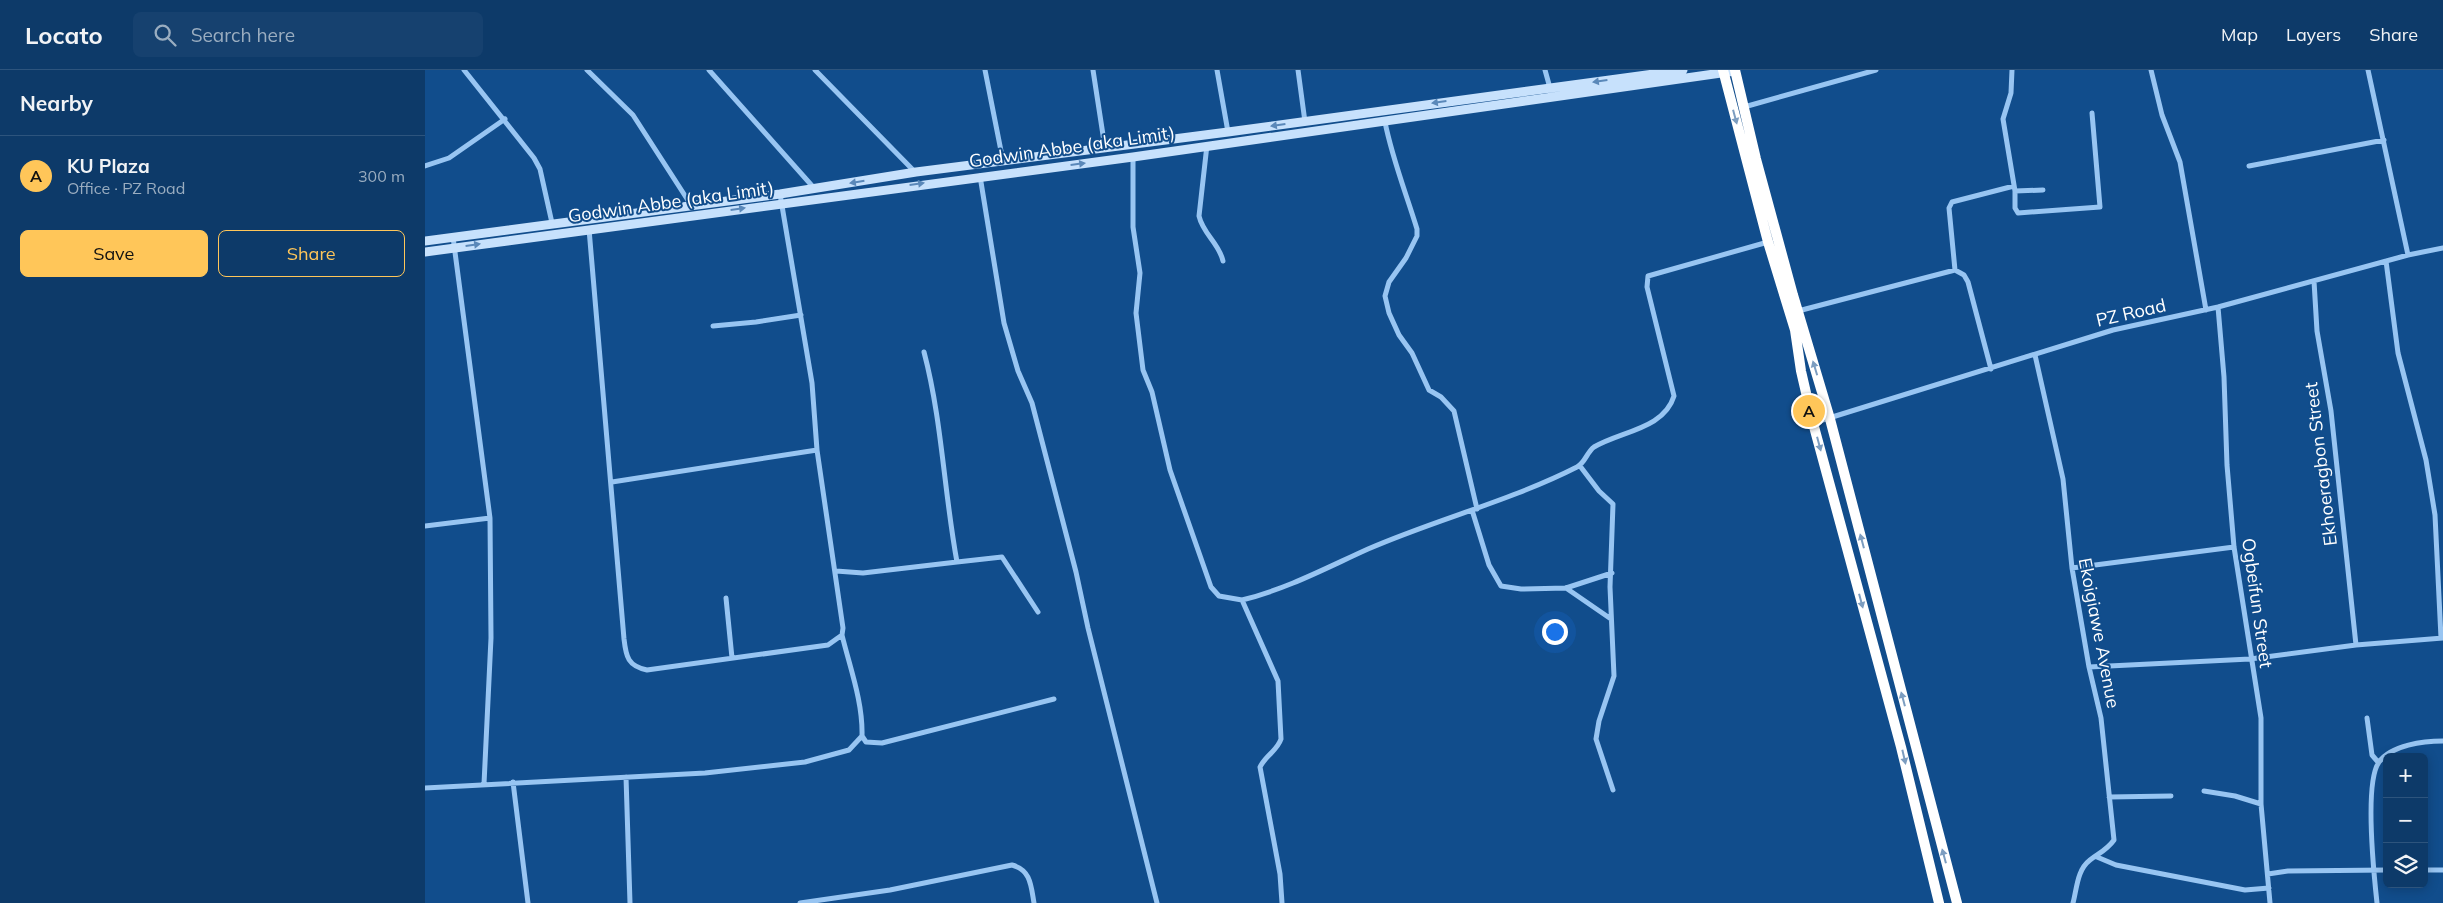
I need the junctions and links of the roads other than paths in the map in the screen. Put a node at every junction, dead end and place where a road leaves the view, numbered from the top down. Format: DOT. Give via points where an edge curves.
graph roads {
  1 [pos="464,70"];
  2 [pos="587,70"];
  3 [pos="709,70"];
  4 [pos="815,70"];
  5 [pos="985,70"];
  6 [pos="1093,70"];
  7 [pos="1217,70"];
  8 [pos="1298,70"];
  9 [pos="1545,70"];
  10 [pos="1683,70"];
  11 [pos="1876,70"];
  12 [pos="2012,70"];
  13 [pos="2151,70"];
  14 [pos="2368,70"];
  15 [pos="1735,71"];
  16 [pos="1723,72"];
  17 [pos="1551,88"];
  18 [pos="1744,106"];
  19 [pos="2093,114"];
  20 [pos="505,119"];
  21 [pos="1305,122"];
  22 [pos="1385,122"];
  23 [pos="1228,132"];
  24 [pos="2384,140"];
  25 [pos="1207,145"];
  26 [pos="1105,148"];
  27 [pos="1133,156"];
  28 [pos="1004,162"];
  29 [pos="425,166"];
  30 [pos="2249,166"];
  31 [pos="916,172"];
  32 [pos="895,176"];
  33 [pos="980,176"];
  34 [pos="897,187"];
  35 [pos="815,188"];
  36 [pos="2014,189"];
  37 [pos="2043,190"];
  38 [pos="780,199"];
  39 [pos="691,205"];
  40 [pos="552,223"];
  41 [pos="589,229"];
  42 [pos="453,237"];
  43 [pos="425,241"];
  44 [pos="1768,242"];
  45 [pos="454,248"];
  46 [pos="2443,248"];
  47 [pos="425,252"];
  48 [pos="2408,255"];
  49 [pos="1223,261"];
  50 [pos="2386,261"];
  51 [pos="1955,270"];
  52 [pos="2314,281"];
  53 [pos="2218,307"];
  54 [pos="2206,310"];
  55 [pos="1798,311"];
  56 [pos="801,315"];
  57 [pos="713,326"];
  58 [pos="924,352"];
  59 [pos="2035,355"];
  60 [pos="1991,369"];
  61 [pos="1830,419"];
  62 [pos="1813,423"];
  63 [pos="817,450"];
  64 [pos="1580,466"];
  65 [pos="612,482"];
  66 [pos="1475,510"];
  67 [pos="489,518"];
  68 [pos="425,526"];
  69 [pos="2234,547"];
  70 [pos="957,562"];
  71 [pos="2072,568"];
  72 [pos="836,571"];
  73 [pos="1612,573"];
  74 [pos="1566,588"];
  75 [pos="726,598"];
  76 [pos="1242,600"];
  77 [pos="1037,612"];
  78 [pos="1611,619"];
  79 [pos="842,635"];
  80 [pos="2442,638"];
  81 [pos="2356,645"];
  82 [pos="732,658"];
  83 [pos="2250,659"];
  84 [pos="2089,667"];
  85 [pos="1054,699"];
  86 [pos="2367,718"];
  87 [pos="862,736"];
  88 [pos="2443,741"];
  89 [pos="2378,762"];
  90 [pos="626,777"];
  91 [pos="513,782"];
  92 [pos="484,784"];
  93 [pos="425,788"];
  94 [pos="1613,790"];
  95 [pos="2204,791"];
  96 [pos="2171,796"];
  97 [pos="2109,797"];
  98 [pos="2261,804"];
  99 [pos="2097,857"];
  100 [pos="2373,870"];
  101 [pos="2383,870"];
  102 [pos="2428,870"];
  103 [pos="2443,870"];
  104 [pos="2268,874"];
  105 [pos="2269,888"];
  106 [pos="528,903"];
  107 [pos="630,903"];
  108 [pos="800,903"];
  109 [pos="1034,903"];
  110 [pos="1157,903"];
  111 [pos="1282,903"];
  112 [pos="1939,903"];
  113 [pos="1957,903"];
  114 [pos="2073,903"];
  115 [pos="2270,903"];
  116 [pos="2377,903"];
  1 -- 20 [label="street"];
  2 -- 39 [label="street" via="633,115"];
  3 -- 35 [label="street"];
  4 -- 31 [label="street"];
  5 -- 28 [label="street"];
  6 -- 26 [label="street"];
  7 -- 23 [label="street"];
  8 -- 21 [label="street"];
  9 -- 17 [label="street"];
  10 -- 17 [label="street, Godwin Abbe (aka Limit), one-way"];
  11 -- 18 [label="street"];
  12 -- 36 [label="street" via="2011,93 2003,119"];
  13 -- 54 [label="street" via="2162,115 2180,162"];
  14 -- 24 [label="street"];
  15 -- 16 [label="street, Godwin Abbe (aka Limit)"];
  15 -- 18 [label="highway"];
  16 -- 22 [label="street, Godwin Abbe (aka Limit)"];
  16 -- 44 [label="highway, one-way"];
  17 -- 21 [label="street, Godwin Abbe (aka Limit), one-way"];
  18 -- 55 [label="highway"];
  19 -- 36 [label="street" via="2100,207 2020,214 2015,208"];
  20 -- 29 [label="street" via="449,158"];
  20 -- 40 [label="street" via="540,169"];
  21 -- 23 [label="street, Godwin Abbe (aka Limit), one-way"];
  22 -- 25 [label="street, Godwin Abbe (aka Limit)"];
  22 -- 66 [label="street" via="1417,229 1417,236 1389,282 1385,296 1399,335 1429,390 1441,397 1454,412"];
  23 -- 26 [label="street, Godwin Abbe (aka Limit)"];
  24 -- 30 [label="street"];
  24 -- 48 [label="street"];
  25 -- 27 [label="street, Godwin Abbe (aka Limit)"];
  25 -- 49 [label="street" via="1199,216 1201,227 1221,251"];
  26 -- 28 [label="street, Godwin Abbe (aka Limit)"];
  33 -- 27 [label="street, Godwin Abbe (aka Limit), one-way"];
  27 -- 76 [label="street" via="1133,227 1140,273 1136,313 1143,370 1152,392 1170,470 1211,587 1219,596"];
  28 -- 31 [label="street, Godwin Abbe (aka Limit)"];
  31 -- 32 [label="street, Godwin Abbe (aka Limit)"];
  32 -- 34 [label="street"];
  32 -- 35 [label="street, Godwin Abbe (aka Limit), one-way"];
  34 -- 33 [label="street, Godwin Abbe (aka Limit), one-way"];
  33 -- 110 [label="street" via="1004,322 1018,371 1033,403"];
  34 -- 38 [label="street, Godwin Abbe (aka Limit)"];
  35 -- 38 [label="street, Godwin Abbe (aka Limit)"];
  36 -- 37 [label="street"];
  36 -- 51 [label="street" via="1952,202 1949,208"];
  38 -- 39 [label="street, Godwin Abbe (aka Limit)"];
  41 -- 38 [label="street, Godwin Abbe (aka Limit), one-way"];
  38 -- 56 [label="street"];
  39 -- 40 [label="street, Godwin Abbe (aka Limit)"];
  40 -- 42 [label="street, Godwin Abbe (aka Limit)"];
  45 -- 41 [label="street, Godwin Abbe (aka Limit), one-way"];
  41 -- 65 [label="street"];
  42 -- 43 [label="street, Godwin Abbe (aka Limit)"];
  42 -- 45 [label="street"];
  44 -- 62 [label="highway" via="1795,330"];
  44 -- 64 [label="street" via="1648,276 1647,288 1673,396 1670,409 1651,423 1592,448"];
  45 -- 47 [label="street, Godwin Abbe (aka Limit)"];
  45 -- 67 [label="street"];
  46 -- 48 [label="street, PZ Road"];
  48 -- 50 [label="street, PZ Road"];
  50 -- 52 [label="street, PZ Road"];
  50 -- 80 [label="street" via="2398,353 2426,460 2435,514"];
  51 -- 55 [label="street"];
  51 -- 60 [label="street" via="1968,282"];
  52 -- 53 [label="street, PZ Road"];
  52 -- 81 [label="street, Ekhoeragbon Street" via="2317,331 2331,411"];
  53 -- 54 [label="street, PZ Road"];
  53 -- 69 [label="street, Ogbeifun Street"];
  54 -- 59 [label="street, PZ Road" via="2113,330"];
  61 -- 55 [label="highway, one-way"];
  56 -- 57 [label="street"];
  56 -- 63 [label="street" via="812,383"];
  58 -- 70 [label="street" via="931,378"];
  59 -- 60 [label="street, PZ Road"];
  59 -- 71 [label="street, Ekoigiawe Avenue" via="2063,479"];
  60 -- 61 [label="street, PZ Road"];
  61 -- 62 [label="street, PZ Road"];
  113 -- 61 [label="highway, one-way"];
  62 -- 112 [label="highway, one-way" via="1901,746"];
  63 -- 65 [label="street"];
  63 -- 72 [label="street"];
  64 -- 66 [label="street"];
  64 -- 73 [label="street" via="1613,504"];
  65 -- 82 [label="street" via="623,639 629,664 647,670"];
  66 -- 74 [label="street" via="1489,565 1501,586"];
  66 -- 76 [label="street" via="1369,548 1273,592"];
  67 -- 68 [label="street"];
  67 -- 92 [label="street" via="491,638"];
  69 -- 71 [label="street"];
  69 -- 83 [label="street, Ogbeifun Street"];
  70 -- 72 [label="street" via="863,573"];
  70 -- 77 [label="street" via="1002,557"];
  71 -- 84 [label="street, Ekoigiawe Avenue"];
  72 -- 79 [label="street"];
  73 -- 74 [label="street"];
  73 -- 78 [label="street"];
  74 -- 78 [label="street"];
  75 -- 82 [label="street"];
  76 -- 111 [label="street" via="1278,681 1281,739 1279,747 1263,760 1260,767 1280,874"];
  78 -- 94 [label="street" via="1614,676 1596,739"];
  79 -- 82 [label="street" via="828,645"];
  79 -- 87 [label="street" via="858,694"];
  80 -- 81 [label="street"];
  81 -- 83 [label="street"];
  83 -- 84 [label="street"];
  83 -- 98 [label="street, Ogbeifun Street" via="2261,718"];
  84 -- 97 [label="street, Ekoigiawe Avenue" via="2101,718"];
  85 -- 87 [label="street" via="881,743 866,742"];
  86 -- 89 [label="street" via="2373,755"];
  87 -- 90 [label="street" via="849,750 805,762 705,773"];
  88 -- 89 [label="street" via="2392,751"];
  89 -- 100 [label="street" via="2370,809"];
  90 -- 91 [label="street"];
  90 -- 107 [label="street"];
  91 -- 92 [label="street"];
  91 -- 106 [label="street"];
  92 -- 93 [label="street"];
  95 -- 98 [label="street"];
  96 -- 97 [label="street"];
  97 -- 99 [label="street, Ekoigiawe Avenue" via="2114,840"];
  98 -- 104 [label="street, Ogbeifun Street"];
  99 -- 105 [label="street" via="2116,865 2245,890"];
  99 -- 114 [label="street, Ekoigiawe Avenue" via="2092,858 2081,871"];
  100 -- 101 [label="street"];
  100 -- 104 [label="street"];
  100 -- 116 [label="street"];
  102 -- 103 [label="street"];
  104 -- 105 [label="street, Ogbeifun Street"];
  105 -- 115 [label="street, Ogbeifun Street"];
  108 -- 109 [label="street" via="890,890 1012,865 1022,868 1029,877"];
}
